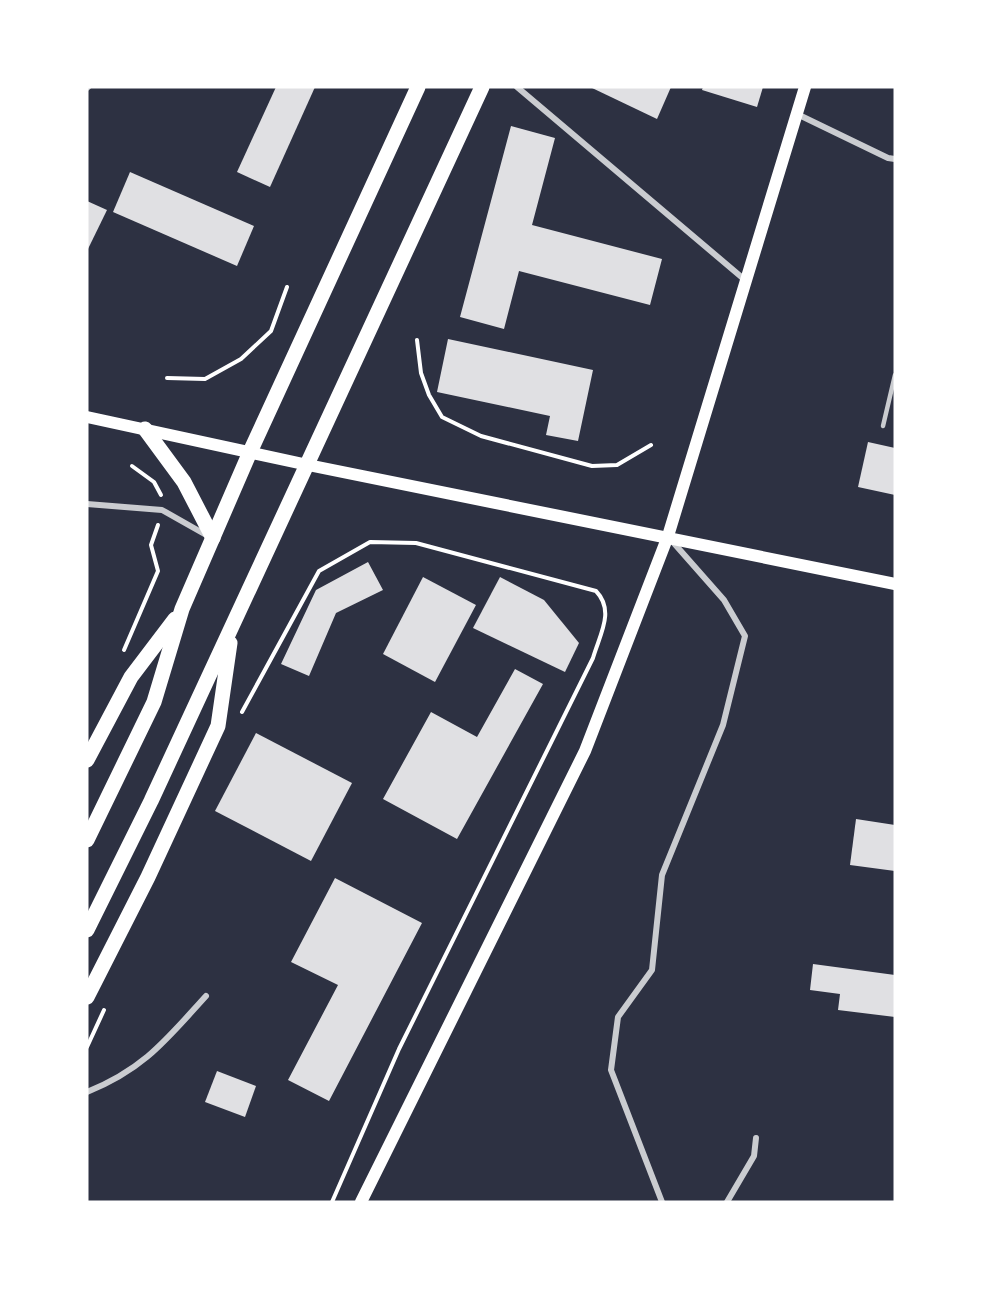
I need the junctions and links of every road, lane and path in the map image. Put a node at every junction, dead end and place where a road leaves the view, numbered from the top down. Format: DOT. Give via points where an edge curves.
graph roads {
  1 [pos="418,87"];
  2 [pos="482,87"];
  3 [pos="517,87"];
  4 [pos="805,87"];
  5 [pos="796,114"];
  6 [pos="895,159"];
  7 [pos="746,280"];
  8 [pos="287,287"];
  9 [pos="417,340"];
  10 [pos="895,375"];
  11 [pos="167,378"];
  12 [pos="87,417"];
  13 [pos="883,426"];
  14 [pos="145,429"];
  15 [pos="651,445"];
  16 [pos="250,452"];
  17 [pos="308,465"];
  18 [pos="132,466"];
  19 [pos="87,504"];
  20 [pos="162,510"];
  21 [pos="668,536"];
  22 [pos="213,538"];
  23 [pos="895,584"];
  24 [pos="182,609"];
  25 [pos="232,630"];
  26 [pos="122,656"];
  27 [pos="239,719"];
  28 [pos="87,760"];
  29 [pos="87,840"];
  30 [pos="87,930"];
  31 [pos="206,996"];
  32 [pos="87,997"];
  33 [pos="107,1005"];
  34 [pos="87,1047"];
  35 [pos="87,1092"];
  36 [pos="756,1138"];
  37 [pos="332,1202"];
  38 [pos="361,1202"];
  39 [pos="662,1202"];
  40 [pos="727,1202"];
  1 -- 16 [label="main road"];
  2 -- 17 [label="main road"];
  3 -- 7 [label="street"];
  4 -- 5 [label="main road"];
  5 -- 6 [label="street"];
  5 -- 7 [label="main road"];
  7 -- 21 [label="main road"];
  8 -- 11 [label="path" via="271,331 241,359 205,379"];
  9 -- 15 [label="path" via="421,373 442,417 481,436 592,466 617,465"];
  10 -- 13 [label="lane"];
  12 -- 14 [label="main road"];
  14 -- 16 [label="main road"];
  14 -- 22 [label="main road" via="184,482"];
  16 -- 17 [label="main road"];
  16 -- 22 [label="main road"];
  17 -- 21 [label="main road"];
  17 -- 25 [label="main road"];
  18 -- 20 [label="path" via="154,482 163,498"];
  19 -- 20 [label="street"];
  20 -- 22 [label="street"];
  20 -- 26 [label="path" via="151,545 158,570"];
  21 -- 23 [label="main road"];
  21 -- 38 [label="main road" via="585,751"];
  21 -- 39 [label="street" via="724,600 745,636 723,725 662,875 652,970 618,1017 611,1070"];
  22 -- 24 [label="main road"];
  24 -- 28 [label="main road" via="131,677"];
  24 -- 29 [label="main road" via="154,702"];
  25 -- 30 [label="main road"];
  25 -- 32 [label="main road" via="218,726"];
  27 -- 37 [label="path" via="319,571 369,542 416,543 596,591 605,600 606,614 593,658 399,1049"];
  31 -- 35 [label="street" via="152,1055 114,1082"];
  33 -- 34 [label="path"];
  36 -- 40 [label="street" via="754,1156"];
}
